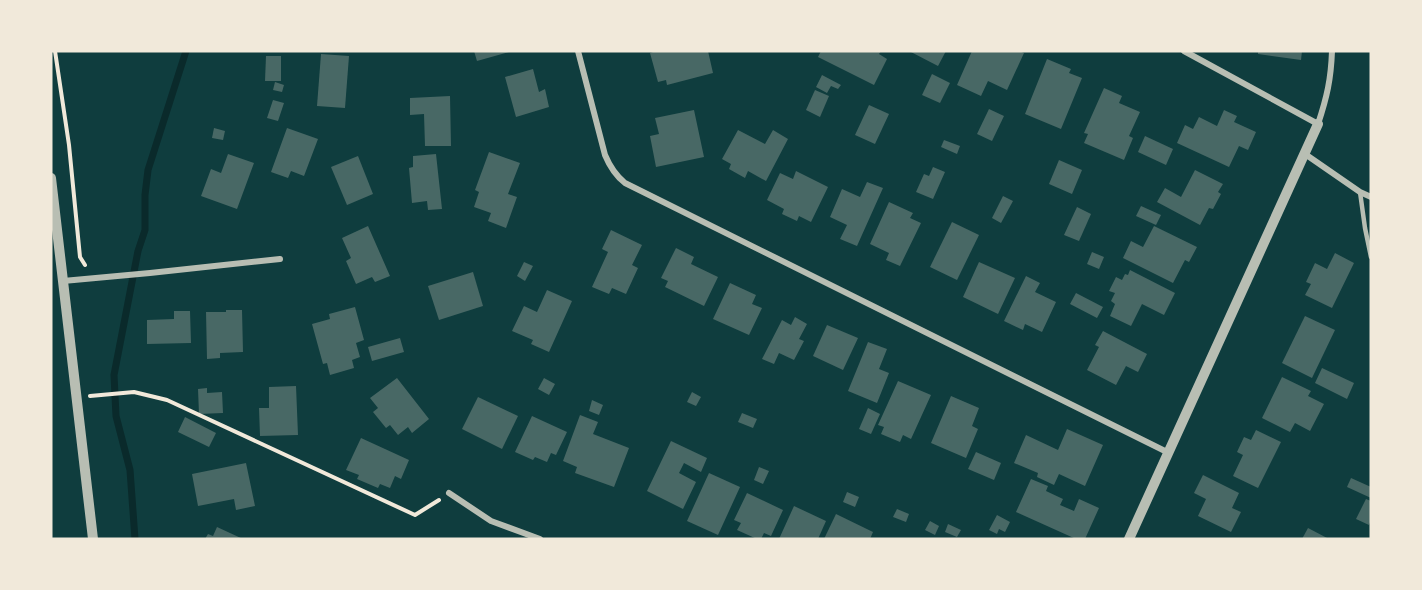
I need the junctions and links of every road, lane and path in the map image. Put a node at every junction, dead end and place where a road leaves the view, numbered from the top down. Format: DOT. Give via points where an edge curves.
graph roads {
  1 [pos="55,51"];
  2 [pos="578,51"];
  3 [pos="1184,51"];
  4 [pos="1332,51"];
  5 [pos="1318,124"];
  6 [pos="1305,154"];
  7 [pos="51,178"];
  8 [pos="1360,192"];
  9 [pos="1371,197"];
  10 [pos="1371,257"];
  11 [pos="280,259"];
  12 [pos="94,278"];
  13 [pos="63,281"];
  14 [pos="93,396"];
  15 [pos="1169,453"];
  16 [pos="449,493"];
  17 [pos="93,539"];
  18 [pos="540,539"];
  19 [pos="1129,539"];
  1 -- 12 [label="path" via="80,257"];
  2 -- 15 [label="street" via="605,155 616,176 625,183"];
  3 -- 5 [label="street"];
  4 -- 5 [label="street" via="1331,79"];
  5 -- 6 [label="street"];
  6 -- 8 [label="street"];
  6 -- 15 [label="street"];
  7 -- 13 [label="street"];
  8 -- 9 [label="street"];
  8 -- 10 [label="lane"];
  11 -- 12 [label="street"];
  12 -- 13 [label="street"];
  13 -- 17 [label="street"];
  14 -- 16 [label="path" via="134,392 167,400 415,515"];
  15 -- 19 [label="street"];
  16 -- 18 [label="street" via="491,520"];
}
